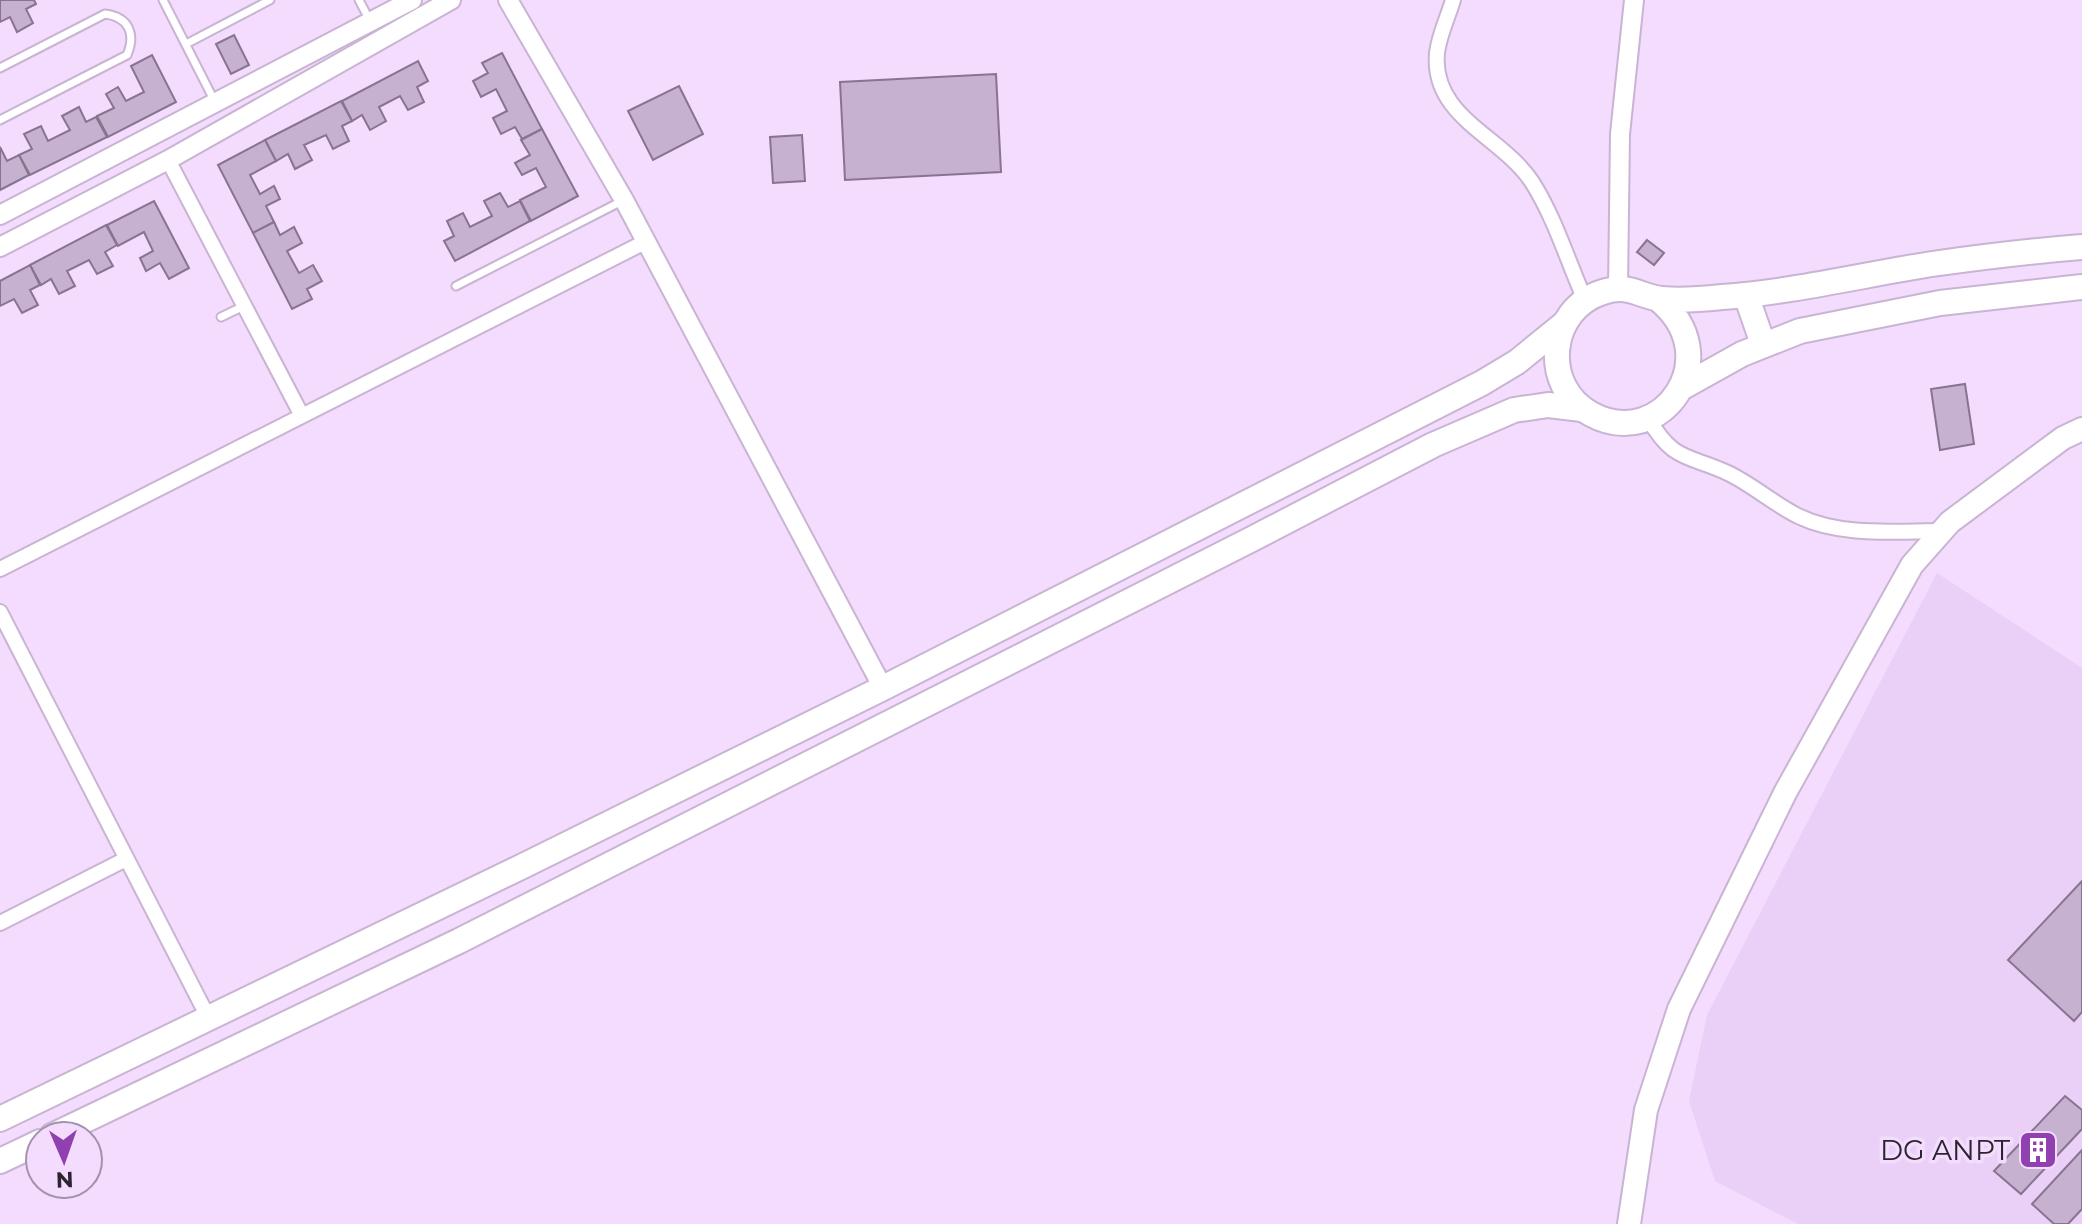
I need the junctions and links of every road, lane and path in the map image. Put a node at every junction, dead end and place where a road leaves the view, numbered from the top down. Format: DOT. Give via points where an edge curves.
graph roads {
  1 [pos="163,0"];
  2 [pos="270,0"];
  3 [pos="359,0"];
  4 [pos="412,0"];
  5 [pos="451,0"];
  6 [pos="508,0"];
  7 [pos="1453,0"];
  8 [pos="1634,0"];
  9 [pos="371,23"];
  10 [pos="186,44"];
  11 [pos="0,68"];
  12 [pos="216,104"];
  13 [pos="0,120"];
  14 [pos="168,160"];
  15 [pos="624,200"];
  16 [pos="0,215"];
  17 [pos="645,242"];
  18 [pos="0,247"];
  19 [pos="2082,247"];
  20 [pos="456,286"];
  21 [pos="2082,287"];
  22 [pos="1618,289"];
  23 [pos="1746,295"];
  24 [pos="1658,299"];
  25 [pos="1585,300"];
  26 [pos="244,306"];
  27 [pos="221,317"];
  28 [pos="1565,323"];
  29 [pos="1763,344"];
  30 [pos="1482,383"];
  31 [pos="1681,388"];
  32 [pos="1582,409"];
  33 [pos="301,414"];
  34 [pos="1498,416"];
  35 [pos="1648,418"];
  36 [pos="2082,429"];
  37 [pos="1942,531"];
  38 [pos="0,569"];
  39 [pos="0,612"];
  40 [pos="883,688"];
  41 [pos="126,859"];
  42 [pos="0,923"];
  43 [pos="209,1019"];
  44 [pos="0,1119"];
  45 [pos="85,1120"];
  46 [pos="24,1150"];
  47 [pos="0,1161"];
  48 [pos="1629,1224"];
  1 -- 10 [label="lane"];
  2 -- 10 [label="lane"];
  3 -- 9 [label="lane"];
  4 -- 9 [label="street"];
  5 -- 14 [label="street"];
  6 -- 15 [label="street"];
  7 -- 25 [label="street" via="1437,53 1442,87 1459,115 1512,157 1531,181"];
  8 -- 22 [label="street" via="1620,134"];
  9 -- 12 [label="street"];
  10 -- 12 [label="lane"];
  11 -- 13 [label="lane" via="105,14 117,15 131,30 127,55"];
  12 -- 16 [label="street"];
  14 -- 18 [label="street"];
  14 -- 26 [label="street"];
  15 -- 17 [label="street"];
  15 -- 20 [label="lane"];
  17 -- 33 [label="street"];
  17 -- 40 [label="street"];
  19 -- 23 [label="main road" via="1930,264"];
  21 -- 29 [label="main road" via="1940,303 1800,331"];
  22 -- 24 [label="main road"];
  22 -- 25 [label="main road"];
  23 -- 24 [label="main road"];
  23 -- 29 [label="main road"];
  24 -- 31 [label="main road" via="1671,309 1688,339 1689,364"];
  25 -- 28 [label="main road"];
  26 -- 27 [label="lane"];
  26 -- 33 [label="street"];
  28 -- 30 [label="main road"];
  28 -- 32 [label="main road" via="1556,360 1569,395"];
  29 -- 31 [label="main road"];
  30 -- 34 [label="main road"];
  30 -- 40 [label="main road"];
  31 -- 35 [label="main road"];
  32 -- 34 [label="main road" via="1531,406"];
  32 -- 35 [label="main road" via="1607,421"];
  33 -- 38 [label="street"];
  34 -- 45 [label="main road" via="459,941"];
  35 -- 37 [label="street" via="1681,457 1727,473 1799,516 1839,528"];
  36 -- 37 [label="main road"];
  37 -- 48 [label="main road" via="1912,565 1793,780 1679,1009 1646,1110"];
  39 -- 41 [label="street"];
  40 -- 43 [label="main road"];
  41 -- 42 [label="street"];
  41 -- 43 [label="street"];
  43 -- 44 [label="main road"];
  46 -- 47 [label="main road"];
}
